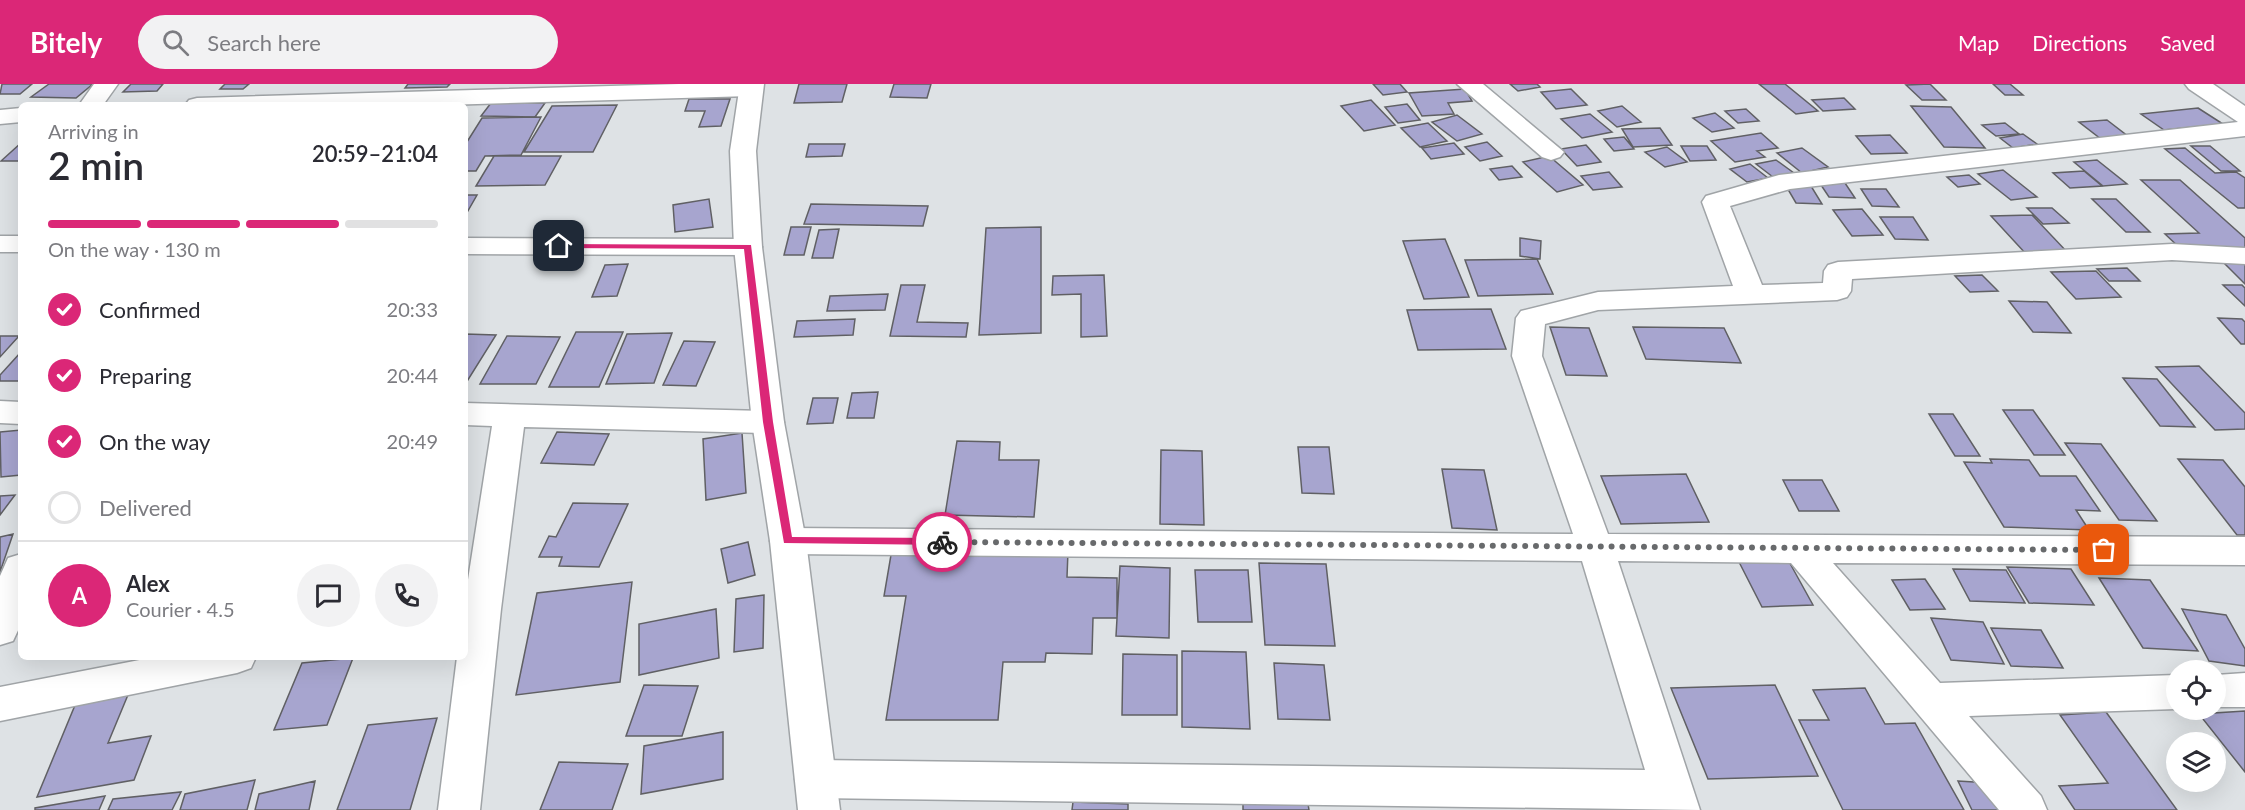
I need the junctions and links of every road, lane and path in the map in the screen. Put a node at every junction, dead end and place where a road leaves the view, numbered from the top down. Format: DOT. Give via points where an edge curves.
graph roads {
  1 [pos="106,84"];
  2 [pos="1469,84"];
  3 [pos="2197,84"];
  4 [pos="751,86"];
  5 [pos="93,102"];
  6 [pos="284,102"];
  7 [pos="18,115"];
  8 [pos="0,117"];
  9 [pos="2245,117"];
  10 [pos="2245,129"];
  11 [pos="1551,152"];
  12 [pos="0,244"];
  13 [pos="18,244"];
  14 [pos="468,246"];
  15 [pos="748,247"];
  16 [pos="2245,256"];
  17 [pos="1751,295"];
  18 [pos="0,412"];
  19 [pos="18,413"];
  20 [pos="468,414"];
  21 [pos="510,414"];
  22 [pos="768,422"];
  23 [pos="788,541"];
  24 [pos="1595,546"];
  25 [pos="1800,549"];
  26 [pos="2245,551"];
  27 [pos="18,577"];
  28 [pos="473,610"];
  29 [pos="0,630"];
  30 [pos="222,660"];
  31 [pos="2245,690"];
  32 [pos="2226,691"];
  33 [pos="2166,692"];
  34 [pos="1933,700"];
  35 [pos="0,704"];
  36 [pos="818,794"];
  37 [pos="1676,799"];
  38 [pos="459,810"];
  39 [pos="2026,810"];
  1 -- 5 [label="street"];
  2 -- 11 [label="street"];
  3 -- 9 [label="street"];
  4 -- 6 [label="street"];
  4 -- 15 [label="street" via="743,151"];
  7 -- 8 [label="street"];
  10 -- 17 [label="street" via="1788,181 1715,202"];
  12 -- 13 [label="street"];
  14 -- 15 [label="street"];
  15 -- 22 [label="street"];
  16 -- 17 [label="street" via="2172,252 1838,271 1837,291"];
  17 -- 24 [label="street" via="1599,301 1531,318 1527,356"];
  18 -- 19 [label="street"];
  20 -- 21 [label="street"];
  21 -- 22 [label="street"];
  21 -- 28 [label="street"];
  22 -- 23 [label="street"];
  23 -- 24 [label="street"];
  23 -- 36 [label="street"];
  24 -- 25 [label="street"];
  24 -- 37 [label="street"];
  25 -- 26 [label="street"];
  25 -- 34 [label="street"];
  27 -- 29 [label="street"];
  28 -- 38 [label="street"];
  30 -- 35 [label="street"];
  31 -- 32 [label="street"];
  33 -- 34 [label="street"];
  34 -- 39 [label="street"];
  36 -- 37 [label="street"];
}
